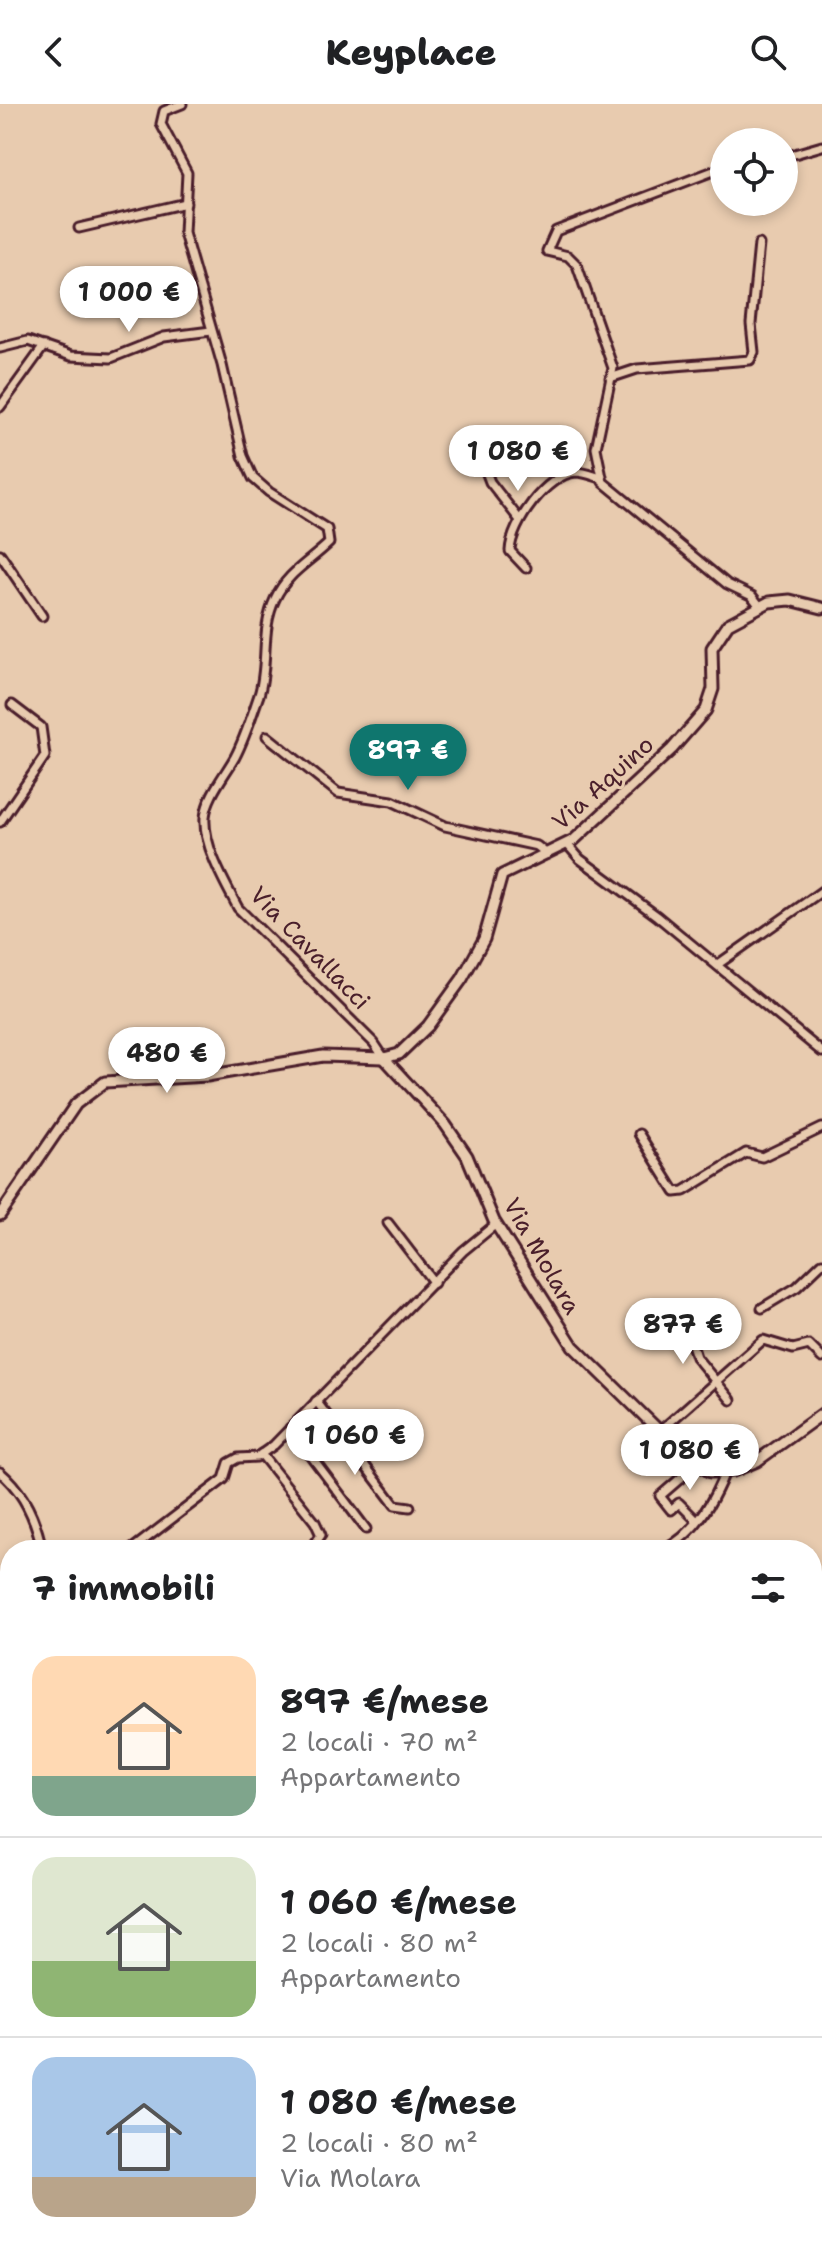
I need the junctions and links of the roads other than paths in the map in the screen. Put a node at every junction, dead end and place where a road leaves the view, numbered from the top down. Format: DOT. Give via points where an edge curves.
graph roads {
  1 [pos="182,104"];
  2 [pos="822,146"];
  3 [pos="798,153"];
  4 [pos="710,172"];
  5 [pos="186,203"];
  6 [pos="79,228"];
  7 [pos="759,244"];
  8 [pos="211,331"];
  9 [pos="44,346"];
  10 [pos="0,348"];
  11 [pos="610,378"];
  12 [pos="0,407"];
  13 [pos="476,445"];
  14 [pos="601,478"];
  15 [pos="519,519"];
  16 [pos="0,554"];
  17 [pos="526,568"];
  18 [pos="759,605"];
  19 [pos="822,608"];
  20 [pos="42,616"];
  21 [pos="12,705"];
  22 [pos="267,736"];
  23 [pos="0,822"];
  24 [pos="567,844"];
  25 [pos="547,854"];
  26 [pos="822,891"];
  27 [pos="717,965"];
  28 [pos="822,1052"];
  29 [pos="384,1058"];
  30 [pos="822,1128"];
  31 [pos="639,1134"];
  32 [pos="0,1215"];
  33 [pos="388,1223"];
  34 [pos="496,1224"];
  35 [pos="822,1263"];
  36 [pos="434,1283"];
  37 [pos="762,1308"];
  38 [pos="660,1311"];
  39 [pos="822,1358"];
  40 [pos="716,1381"];
  41 [pos="731,1400"];
  42 [pos="316,1401"];
  43 [pos="822,1414"];
  44 [pos="290,1428"];
  45 [pos="660,1431"];
  46 [pos="261,1454"];
  47 [pos="697,1464"];
  48 [pos="0,1472"];
  49 [pos="725,1472"];
  50 [pos="410,1507"];
  51 [pos="697,1521"];
  52 [pos="366,1529"];
  53 [pos="39,1540"];
  54 [pos="144,1540"];
  55 [pos="317,1540"];
  56 [pos="678,1540"];
  1 -- 5 [label="street, Via Cavallacci" via="164,111 161,124 187,173"];
  2 -- 3 [label="street"];
  4 -- 11 [label="street" via="591,215 550,237 547,251 568,256 588,288 613,368"];
  5 -- 6 [label="street"];
  5 -- 8 [label="street, Via Cavallacci" via="184,233"];
  7 -- 11 [label="street" via="750,360 637,369"];
  8 -- 9 [label="street" via="164,337 111,358 71,356"];
  8 -- 29 [label="street, Via Cavallacci" via="234,429 253,478 327,529 329,543 290,573 274,601 266,626 260,691 236,755 205,815 209,841 238,908"];
  9 -- 10 [label="street" via="28,341"];
  9 -- 12 [label="street"];
  11 -- 14 [label="street" via="596,448"];
  13 -- 15 [label="street" via="490,482"];
  14 -- 15 [label="street" via="566,475 531,502"];
  14 -- 18 [label="street" via="617,496"];
  15 -- 17 [label="street" via="510,551"];
  16 -- 20 [label="street"];
  18 -- 19 [label="street, Via Aquino" via="790,600"];
  18 -- 24 [label="street, Via Aquino" via="728,624 715,641 710,658 713,689 706,710 649,772"];
  21 -- 23 [label="street" via="41,727 45,756"];
  22 -- 25 [label="street" via="338,793 392,801 445,826 537,846"];
  24 -- 25 [label="street, Via Aquino"];
  24 -- 27 [label="street"];
  25 -- 29 [label="street, Via Aquino" via="502,875 484,939 462,979 421,1034 399,1054"];
  26 -- 27 [label="street"];
  27 -- 28 [label="street"];
  29 -- 32 [label="street" via="323,1056 207,1076 105,1082 76,1104"];
  29 -- 34 [label="street, Via Molara" via="467,1156"];
  30 -- 31 [label="street" via="762,1157 746,1153 675,1192"];
  33 -- 36 [label="street"];
  34 -- 36 [label="street"];
  34 -- 45 [label="street, Via Molara" via="573,1346"];
  35 -- 37 [label="street" via="797,1287"];
  36 -- 42 [label="street"];
  38 -- 40 [label="street" via="691,1341 696,1357"];
  39 -- 40 [label="street" via="809,1345 793,1349 763,1340"];
  40 -- 41 [label="street"];
  40 -- 45 [label="street"];
  42 -- 44 [label="street"];
  42 -- 50 [label="street" via="395,1505"];
  43 -- 49 [label="street" via="757,1461"];
  44 -- 46 [label="street"];
  44 -- 52 [label="street"];
  45 -- 47 [label="street, Via Molara"];
  46 -- 54 [label="street" via="229,1463 224,1479"];
  46 -- 55 [label="street" via="315,1522 321,1535"];
  47 -- 49 [label="street, Via Molara" via="710,1472"];
  47 -- 51 [label="street" via="660,1496 671,1510 679,1503"];
  48 -- 53 [label="street" via="13,1482 31,1512"];
  49 -- 51 [label="street"];
  51 -- 56 [label="street"];
}
